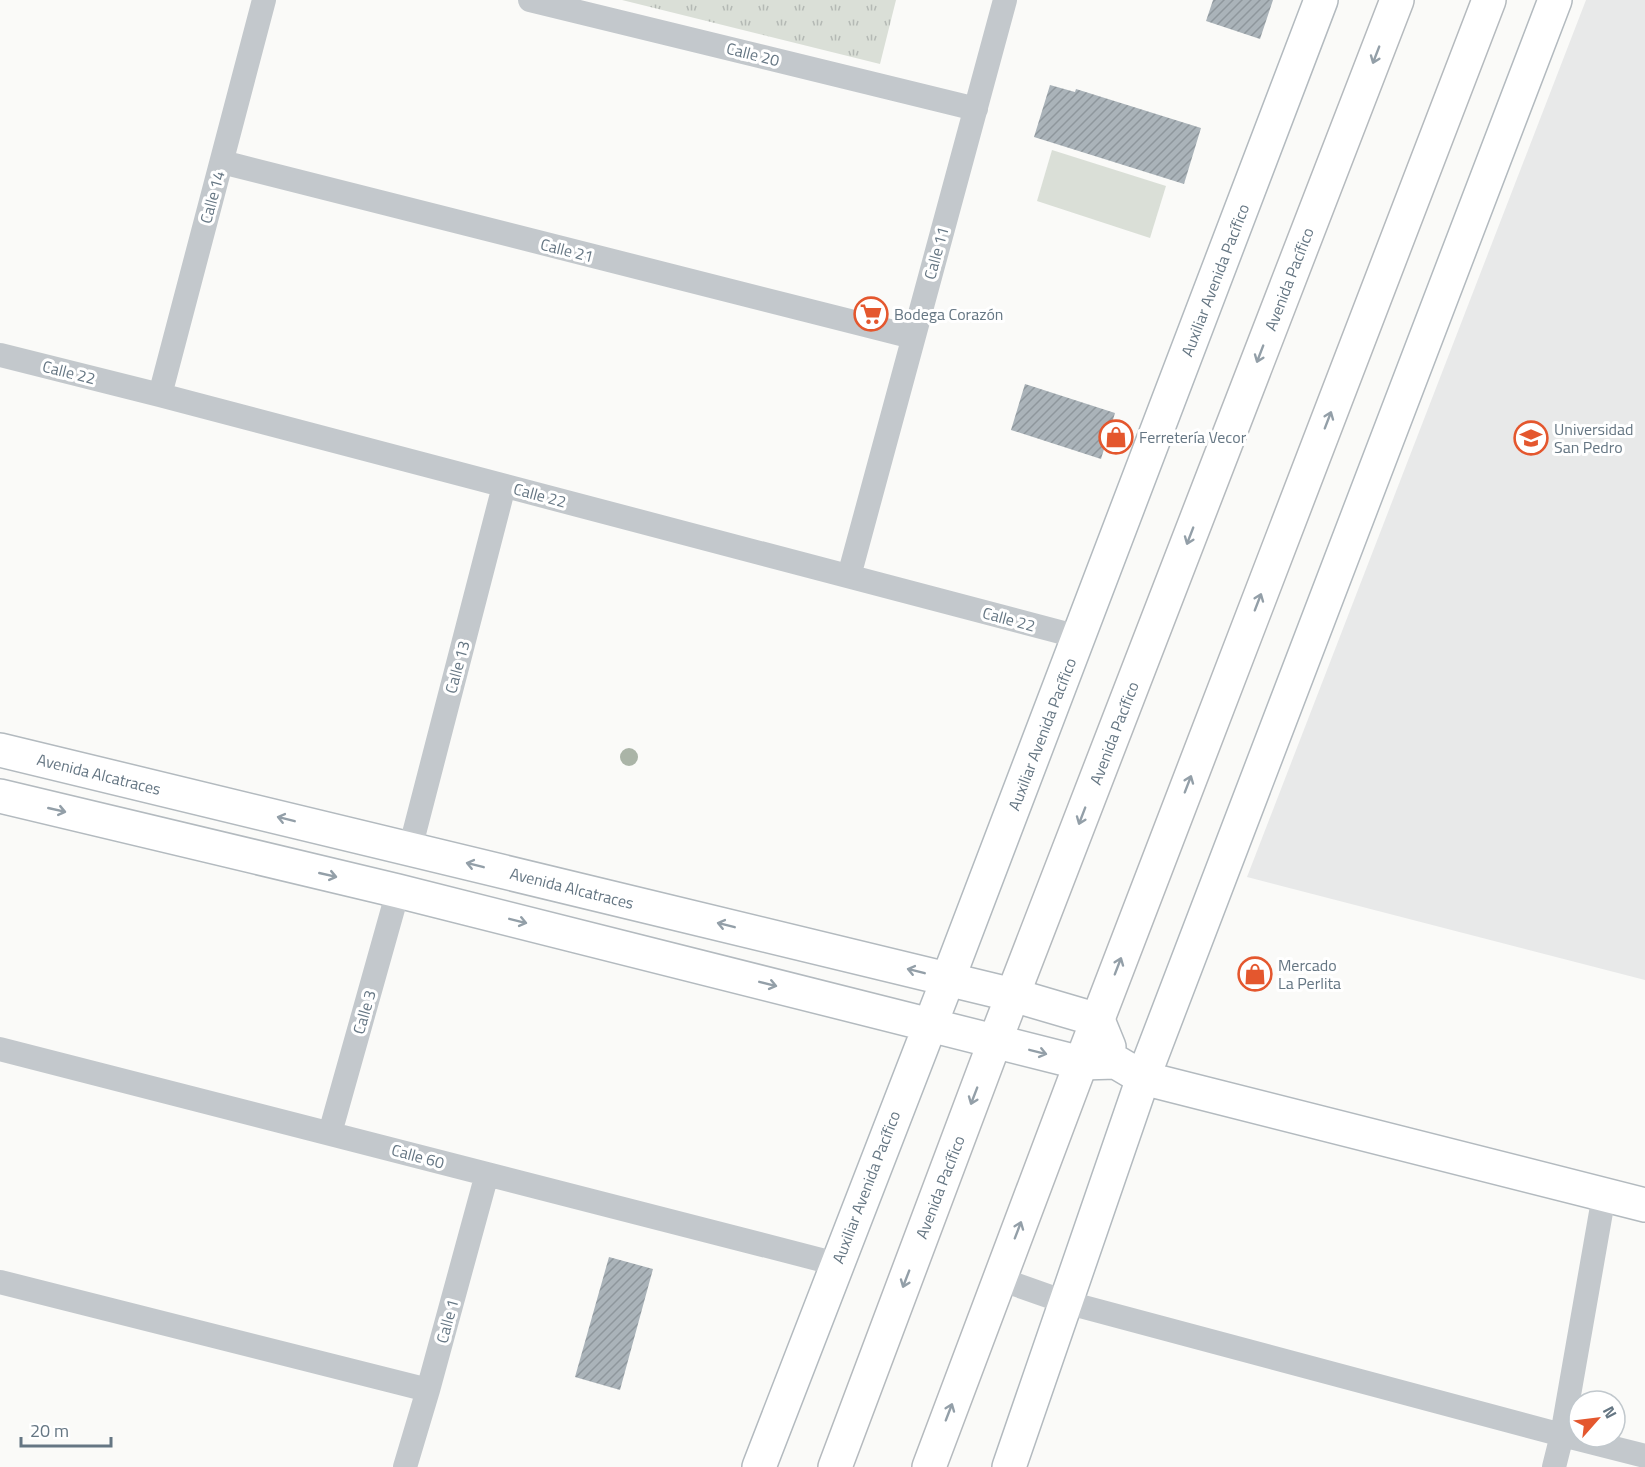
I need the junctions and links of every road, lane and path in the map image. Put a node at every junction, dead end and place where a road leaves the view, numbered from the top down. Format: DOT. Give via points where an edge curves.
graph roads {
  1 [pos="264,0"];
  2 [pos="530,0"];
  3 [pos="1005,0"];
  4 [pos="1321,0"];
  5 [pos="1397,0"];
  6 [pos="1489,0"];
  7 [pos="1555,0"];
  8 [pos="976,109"];
  9 [pos="222,162"];
  10 [pos="913,337"];
  11 [pos="0,355"];
  12 [pos="160,395"];
  13 [pos="504,486"];
  14 [pos="849,576"];
  15 [pos="1079,637"];
  16 [pos="0,750"];
  17 [pos="0,796"];
  18 [pos="410,849"];
  19 [pos="398,891"];
  20 [pos="948,979"];
  21 [pos="1013,994"];
  22 [pos="1098,1020"];
  23 [pos="929,1025"];
  24 [pos="995,1041"];
  25 [pos="0,1049"];
  26 [pos="1081,1063"];
  27 [pos="1129,1070"];
  28 [pos="330,1133"];
  29 [pos="487,1174"];
  30 [pos="1604,1195"];
  31 [pos="1645,1205"];
  32 [pos="837,1264"];
  33 [pos="1000,1279"];
  34 [pos="0,1282"];
  35 [pos="1065,1302"];
  36 [pos="428,1390"];
  37 [pos="1562,1435"];
  38 [pos="1645,1456"];
  39 [pos="405,1467"];
  40 [pos="759,1467"];
  41 [pos="835,1467"];
  42 [pos="928,1467"];
  43 [pos="1009,1467"];
  44 [pos="1554,1467"];
  1 -- 9 [label="street, Calle 14"];
  2 -- 8 [label="street, Calle 20"];
  3 -- 8 [label="street, Calle 11"];
  4 -- 15 [label="main road, Auxiliar Avenida Pacífico"];
  5 -- 21 [label="main road, Avenida Pacífico, one-way"];
  22 -- 6 [label="main road, one-way"];
  7 -- 27 [label="main road"];
  8 -- 10 [label="street, Calle 11"];
  9 -- 10 [label="street, Calle 21"];
  9 -- 12 [label="street, Calle 14"];
  10 -- 14 [label="street, Calle 11"];
  11 -- 12 [label="street, Calle 22"];
  12 -- 13 [label="street, Calle 22"];
  13 -- 14 [label="street, Calle 22"];
  13 -- 18 [label="street, Calle 13"];
  14 -- 15 [label="street, Calle 22"];
  15 -- 20 [label="main road, Auxiliar Avenida Pacífico"];
  18 -- 16 [label="main road, Avenida Alcatraces, one-way"];
  17 -- 19 [label="main road, one-way"];
  20 -- 18 [label="main road, Avenida Alcatraces, one-way"];
  19 -- 23 [label="main road, one-way"];
  19 -- 28 [label="street, Calle 3"];
  20 -- 21 [label="main road, Avenida Alcatraces"];
  20 -- 23 [label="main road, Auxiliar Avenida Pacífico"];
  21 -- 22 [label="main road, Avenida Alcatraces"];
  21 -- 24 [label="main road, Avenida Pacífico"];
  22 -- 26 [label="main road"];
  22 -- 27 [label="main road"];
  23 -- 24 [label="main road"];
  23 -- 32 [label="main road, Auxiliar Avenida Pacífico"];
  24 -- 26 [label="main road, one-way"];
  24 -- 41 [label="main road, Avenida Pacífico, one-way"];
  25 -- 28 [label="street, Calle 60"];
  26 -- 27 [label="main road"];
  33 -- 26 [label="main road, one-way"];
  27 -- 30 [label="main road"];
  27 -- 35 [label="main road"];
  28 -- 29 [label="street, Calle 60"];
  29 -- 32 [label="street, Calle 60"];
  29 -- 36 [label="street, Calle 1"];
  30 -- 31 [label="main road"];
  30 -- 37 [label="street"];
  32 -- 40 [label="main road, Auxiliar Avenida Pacífico"];
  33 -- 35 [label="street"];
  42 -- 33 [label="main road, one-way"];
  34 -- 36 [label="street"];
  35 -- 37 [label="street"];
  35 -- 43 [label="main road"];
  36 -- 39 [label="street, Calle 1"];
  37 -- 38 [label="street"];
  37 -- 44 [label="street"];
}
